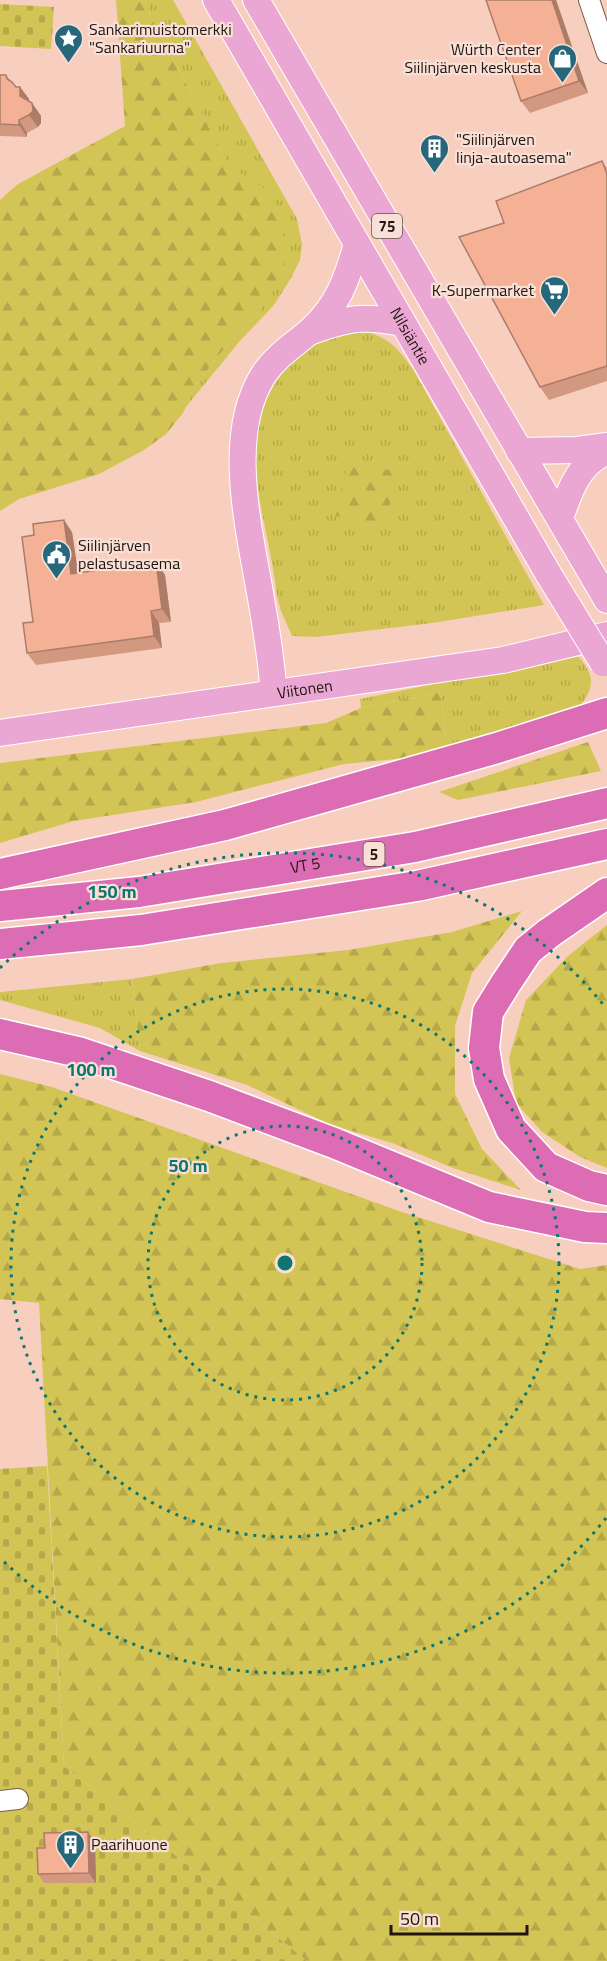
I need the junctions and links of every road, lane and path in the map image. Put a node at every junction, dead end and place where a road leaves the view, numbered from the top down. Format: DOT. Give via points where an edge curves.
graph roads {
  1 [pos="216,0"];
  2 [pos="256,0"];
  3 [pos="589,0"];
  4 [pos="607,53"];
  5 [pos="357,244"];
  6 [pos="402,323"];
  7 [pos="309,332"];
  8 [pos="607,446"];
  9 [pos="519,451"];
  10 [pos="607,451"];
  11 [pos="560,518"];
  12 [pos="607,600"];
  13 [pos="607,635"];
  14 [pos="605,667"];
  15 [pos="274,693"];
  16 [pos="607,713"];
  17 [pos="0,733"];
  18 [pos="607,803"];
  19 [pos="607,844"];
  20 [pos="0,874"];
  21 [pos="607,893"];
  22 [pos="0,906"];
  23 [pos="0,944"];
  24 [pos="0,1034"];
  25 [pos="607,1190"];
  26 [pos="607,1228"];
  1 -- 5 [label="main road, Nilsiäntie / 75"];
  2 -- 9 [label="main road, 75"];
  3 -- 4 [label="street"];
  5 -- 6 [label="main road, Nilsiäntie / 75"];
  5 -- 7 [label="main road" via="341,293"];
  6 -- 7 [label="main road" via="347,319"];
  6 -- 14 [label="main road, Nilsiäntie / 75, bridge"];
  7 -- 15 [label="main road" via="264,374 243,432 246,517"];
  8 -- 9 [label="main road"];
  9 -- 11 [label="main road, 75"];
  10 -- 11 [label="main road" via="579,475"];
  11 -- 12 [label="main road, 75"];
  13 -- 15 [label="main road, Viitonen" via="503,660"];
  15 -- 17 [label="main road, Viitonen"];
  16 -- 20 [label="highway" via="225,825"];
  18 -- 22 [label="highway, VT 5 / 5" via="415,847 139,892"];
  19 -- 23 [label="highway, 5" via="417,886 141,930"];
  21 -- 25 [label="highway" via="528,950 488,1012 484,1048 489,1079 512,1129 546,1167"];
  24 -- 26 [label="highway" via="78,1052 209,1096 489,1207"];
}
